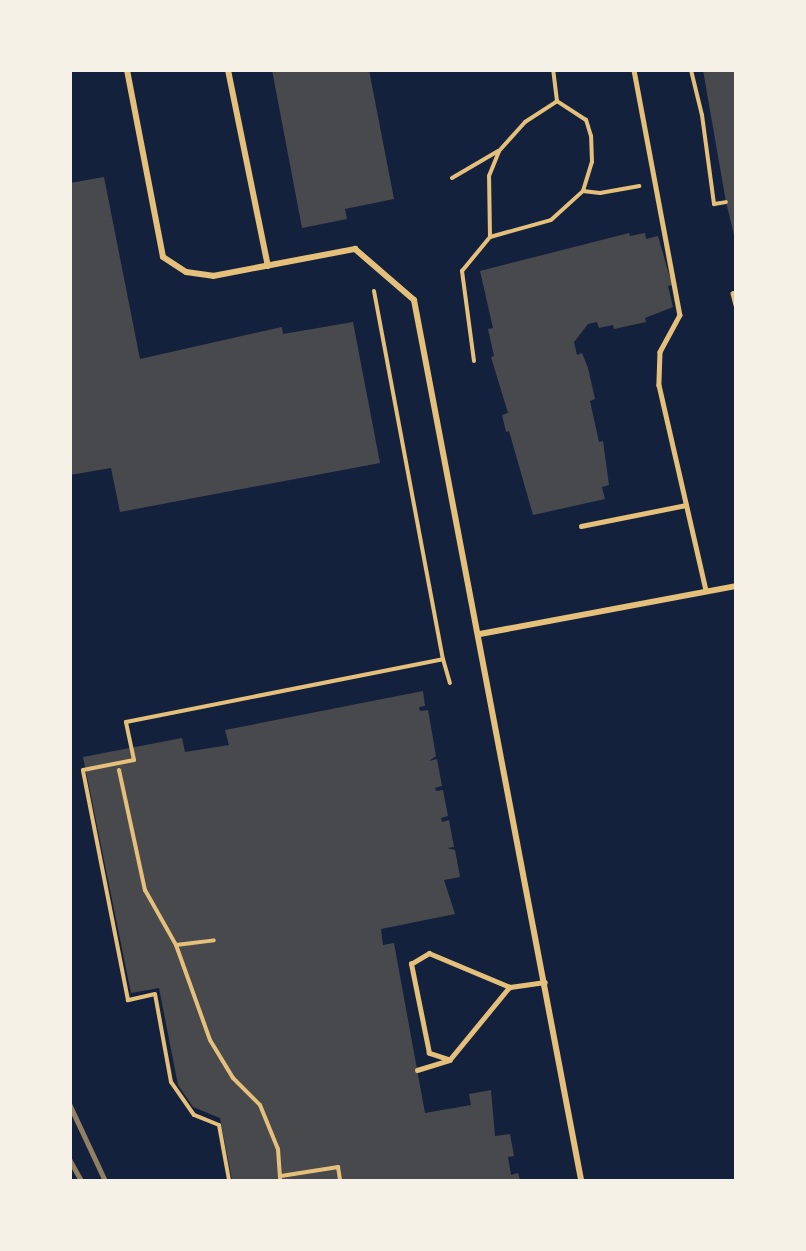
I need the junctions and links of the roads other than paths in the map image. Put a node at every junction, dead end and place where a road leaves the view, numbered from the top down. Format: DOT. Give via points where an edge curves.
graph roads {
  1 [pos="127,70"];
  2 [pos="228,70"];
  3 [pos="634,70"];
  4 [pos="268,266"];
  5 [pos="733,292"];
  6 [pos="735,305"];
  7 [pos="686,505"];
  8 [pos="581,526"];
  9 [pos="735,586"];
  10 [pos="706,591"];
  11 [pos="480,634"];
  12 [pos="545,982"];
  13 [pos="510,987"];
  14 [pos="450,1060"];
  15 [pos="417,1070"];
  16 [pos="581,1180"];
  1 -- 4 [label="street" via="164,257 186,272 213,276"];
  2 -- 4 [label="street"];
  3 -- 7 [label="lane" via="681,315 660,352 659,385"];
  4 -- 11 [label="street" via="355,249 414,300"];
  5 -- 6 [label="lane"];
  7 -- 8 [label="lane"];
  7 -- 10 [label="lane"];
  9 -- 10 [label="street"];
  10 -- 11 [label="street"];
  11 -- 12 [label="street"];
  12 -- 13 [label="lane"];
  12 -- 16 [label="street"];
  13 -- 14 [label="lane"];
  13 -- 14 [label="lane" via="429,953 411,964 429,1053"];
  14 -- 15 [label="lane"];
}
